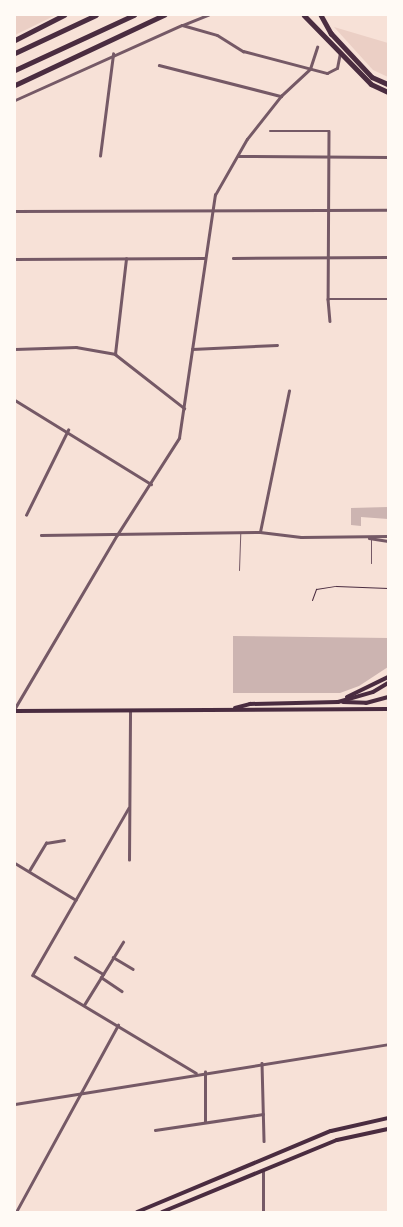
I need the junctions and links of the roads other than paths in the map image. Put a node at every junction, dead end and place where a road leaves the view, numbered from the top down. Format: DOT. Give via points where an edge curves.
graph roads {
  1 [pos="64,15"];
  2 [pos="96,15"];
  3 [pos="134,15"];
  4 [pos="164,15"];
  5 [pos="208,15"];
  6 [pos="304,15"];
  7 [pos="321,15"];
  8 [pos="182,25"];
  9 [pos="15,40"];
  10 [pos="317,46"];
  11 [pos="340,51"];
  12 [pos="15,53"];
  13 [pos="113,54"];
  14 [pos="158,65"];
  15 [pos="310,69"];
  16 [pos="15,70"];
  17 [pos="388,84"];
  18 [pos="15,85"];
  19 [pos="388,92"];
  20 [pos="281,96"];
  21 [pos="15,100"];
  22 [pos="270,131"];
  23 [pos="100,156"];
  24 [pos="238,156"];
  25 [pos="330,156"];
  26 [pos="388,157"];
  27 [pos="329,209"];
  28 [pos="213,210"];
  29 [pos="388,210"];
  30 [pos="15,211"];
  31 [pos="328,256"];
  32 [pos="388,257"];
  33 [pos="126,258"];
  34 [pos="204,258"];
  35 [pos="234,258"];
  36 [pos="15,260"];
  37 [pos="328,299"];
  38 [pos="388,299"];
  39 [pos="330,321"];
  40 [pos="277,345"];
  41 [pos="15,349"];
  42 [pos="192,349"];
  43 [pos="115,354"];
  44 [pos="289,391"];
  45 [pos="15,400"];
  46 [pos="184,408"];
  47 [pos="68,430"];
  48 [pos="151,484"];
  49 [pos="26,515"];
  50 [pos="240,532"];
  51 [pos="260,532"];
  52 [pos="41,535"];
  53 [pos="117,535"];
  54 [pos="388,536"];
  55 [pos="363,537"];
  56 [pos="371,538"];
  57 [pos="388,541"];
  58 [pos="371,564"];
  59 [pos="239,570"];
  60 [pos="388,677"];
  61 [pos="388,683"];
  62 [pos="388,698"];
  63 [pos="338,702"];
  64 [pos="387,708"];
  65 [pos="130,709"];
  66 [pos="231,709"];
  67 [pos="15,710"];
  68 [pos="129,808"];
  69 [pos="64,840"];
  70 [pos="129,860"];
  71 [pos="15,863"];
  72 [pos="29,871"];
  73 [pos="76,900"];
  74 [pos="123,942"];
  75 [pos="75,957"];
  76 [pos="113,957"];
  77 [pos="133,969"];
  78 [pos="102,976"];
  79 [pos="122,991"];
  80 [pos="84,1005"];
  81 [pos="118,1025"];
  82 [pos="388,1044"];
  83 [pos="262,1063"];
  84 [pos="205,1072"];
  85 [pos="196,1073"];
  86 [pos="84,1092"];
  87 [pos="15,1104"];
  88 [pos="264,1114"];
  89 [pos="388,1118"];
  90 [pos="205,1122"];
  91 [pos="388,1128"];
  92 [pos="155,1130"];
  93 [pos="264,1141"];
  94 [pos="263,1171"];
  95 [pos="16,1212"];
  96 [pos="137,1212"];
  97 [pos="162,1212"];
  98 [pos="263,1212"];
  1 -- 9 [label="main road"];
  2 -- 12 [label="main road"];
  3 -- 16 [label="main road"];
  4 -- 18 [label="main road"];
  5 -- 8 [label="street"];
  6 -- 11 [label="main road"];
  7 -- 17 [label="main road" via="331,33 372,77"];
  8 -- 13 [label="street"];
  8 -- 15 [label="street" via="217,35 243,51"];
  10 -- 15 [label="street"];
  11 -- 15 [label="street" via="338,68 327,73"];
  11 -- 19 [label="main road" via="371,84"];
  13 -- 21 [label="street"];
  13 -- 23 [label="street"];
  14 -- 20 [label="street"];
  15 -- 20 [label="street"];
  20 -- 24 [label="street"];
  22 -- 25 [label="street" via="329,131"];
  24 -- 25 [label="street"];
  24 -- 28 [label="street" via="215,195"];
  25 -- 26 [label="street"];
  25 -- 27 [label="street"];
  27 -- 28 [label="street"];
  27 -- 29 [label="street"];
  27 -- 31 [label="street"];
  28 -- 30 [label="street"];
  28 -- 34 [label="street"];
  31 -- 32 [label="street"];
  31 -- 35 [label="street"];
  31 -- 37 [label="street"];
  33 -- 34 [label="street"];
  33 -- 36 [label="street"];
  33 -- 43 [label="street"];
  34 -- 42 [label="street"];
  37 -- 38 [label="street"];
  37 -- 39 [label="street"];
  40 -- 42 [label="street"];
  41 -- 43 [label="street" via="76,347"];
  42 -- 46 [label="street"];
  43 -- 46 [label="street"];
  44 -- 51 [label="street"];
  45 -- 47 [label="street"];
  46 -- 48 [label="street" via="180,438"];
  47 -- 48 [label="street"];
  47 -- 49 [label="street"];
  48 -- 53 [label="street"];
  50 -- 51 [label="street"];
  50 -- 53 [label="street"];
  50 -- 59 [label="lane"];
  51 -- 55 [label="street" via="301,538"];
  52 -- 53 [label="street"];
  53 -- 67 [label="street"];
  54 -- 55 [label="street"];
  55 -- 56 [label="street"];
  56 -- 57 [label="street"];
  56 -- 58 [label="lane"];
  60 -- 63 [label="main road"];
  61 -- 63 [label="main road" via="373,692"];
  62 -- 63 [label="main road" via="366,703"];
  63 -- 66 [label="main road" via="250,704"];
  64 -- 66 [label="main road"];
  65 -- 66 [label="main road"];
  65 -- 67 [label="main road"];
  65 -- 68 [label="street"];
  68 -- 70 [label="street"];
  68 -- 73 [label="street"];
  69 -- 72 [label="street" via="46,843"];
  71 -- 72 [label="street"];
  72 -- 73 [label="street"];
  73 -- 80 [label="street" via="34,975"];
  74 -- 76 [label="street"];
  75 -- 78 [label="street"];
  76 -- 77 [label="street"];
  76 -- 78 [label="street"];
  78 -- 79 [label="street"];
  78 -- 80 [label="street"];
  80 -- 81 [label="street"];
  81 -- 85 [label="street"];
  81 -- 86 [label="street"];
  82 -- 83 [label="street"];
  83 -- 84 [label="street"];
  83 -- 88 [label="street"];
  84 -- 85 [label="street"];
  84 -- 90 [label="street"];
  85 -- 86 [label="street"];
  86 -- 87 [label="street"];
  86 -- 95 [label="street"];
  88 -- 90 [label="street"];
  88 -- 93 [label="street"];
  89 -- 96 [label="main road" via="330,1131"];
  90 -- 92 [label="street"];
  91 -- 94 [label="main road" via="351,1135"];
  94 -- 97 [label="main road"];
  94 -- 98 [label="street"];
}
